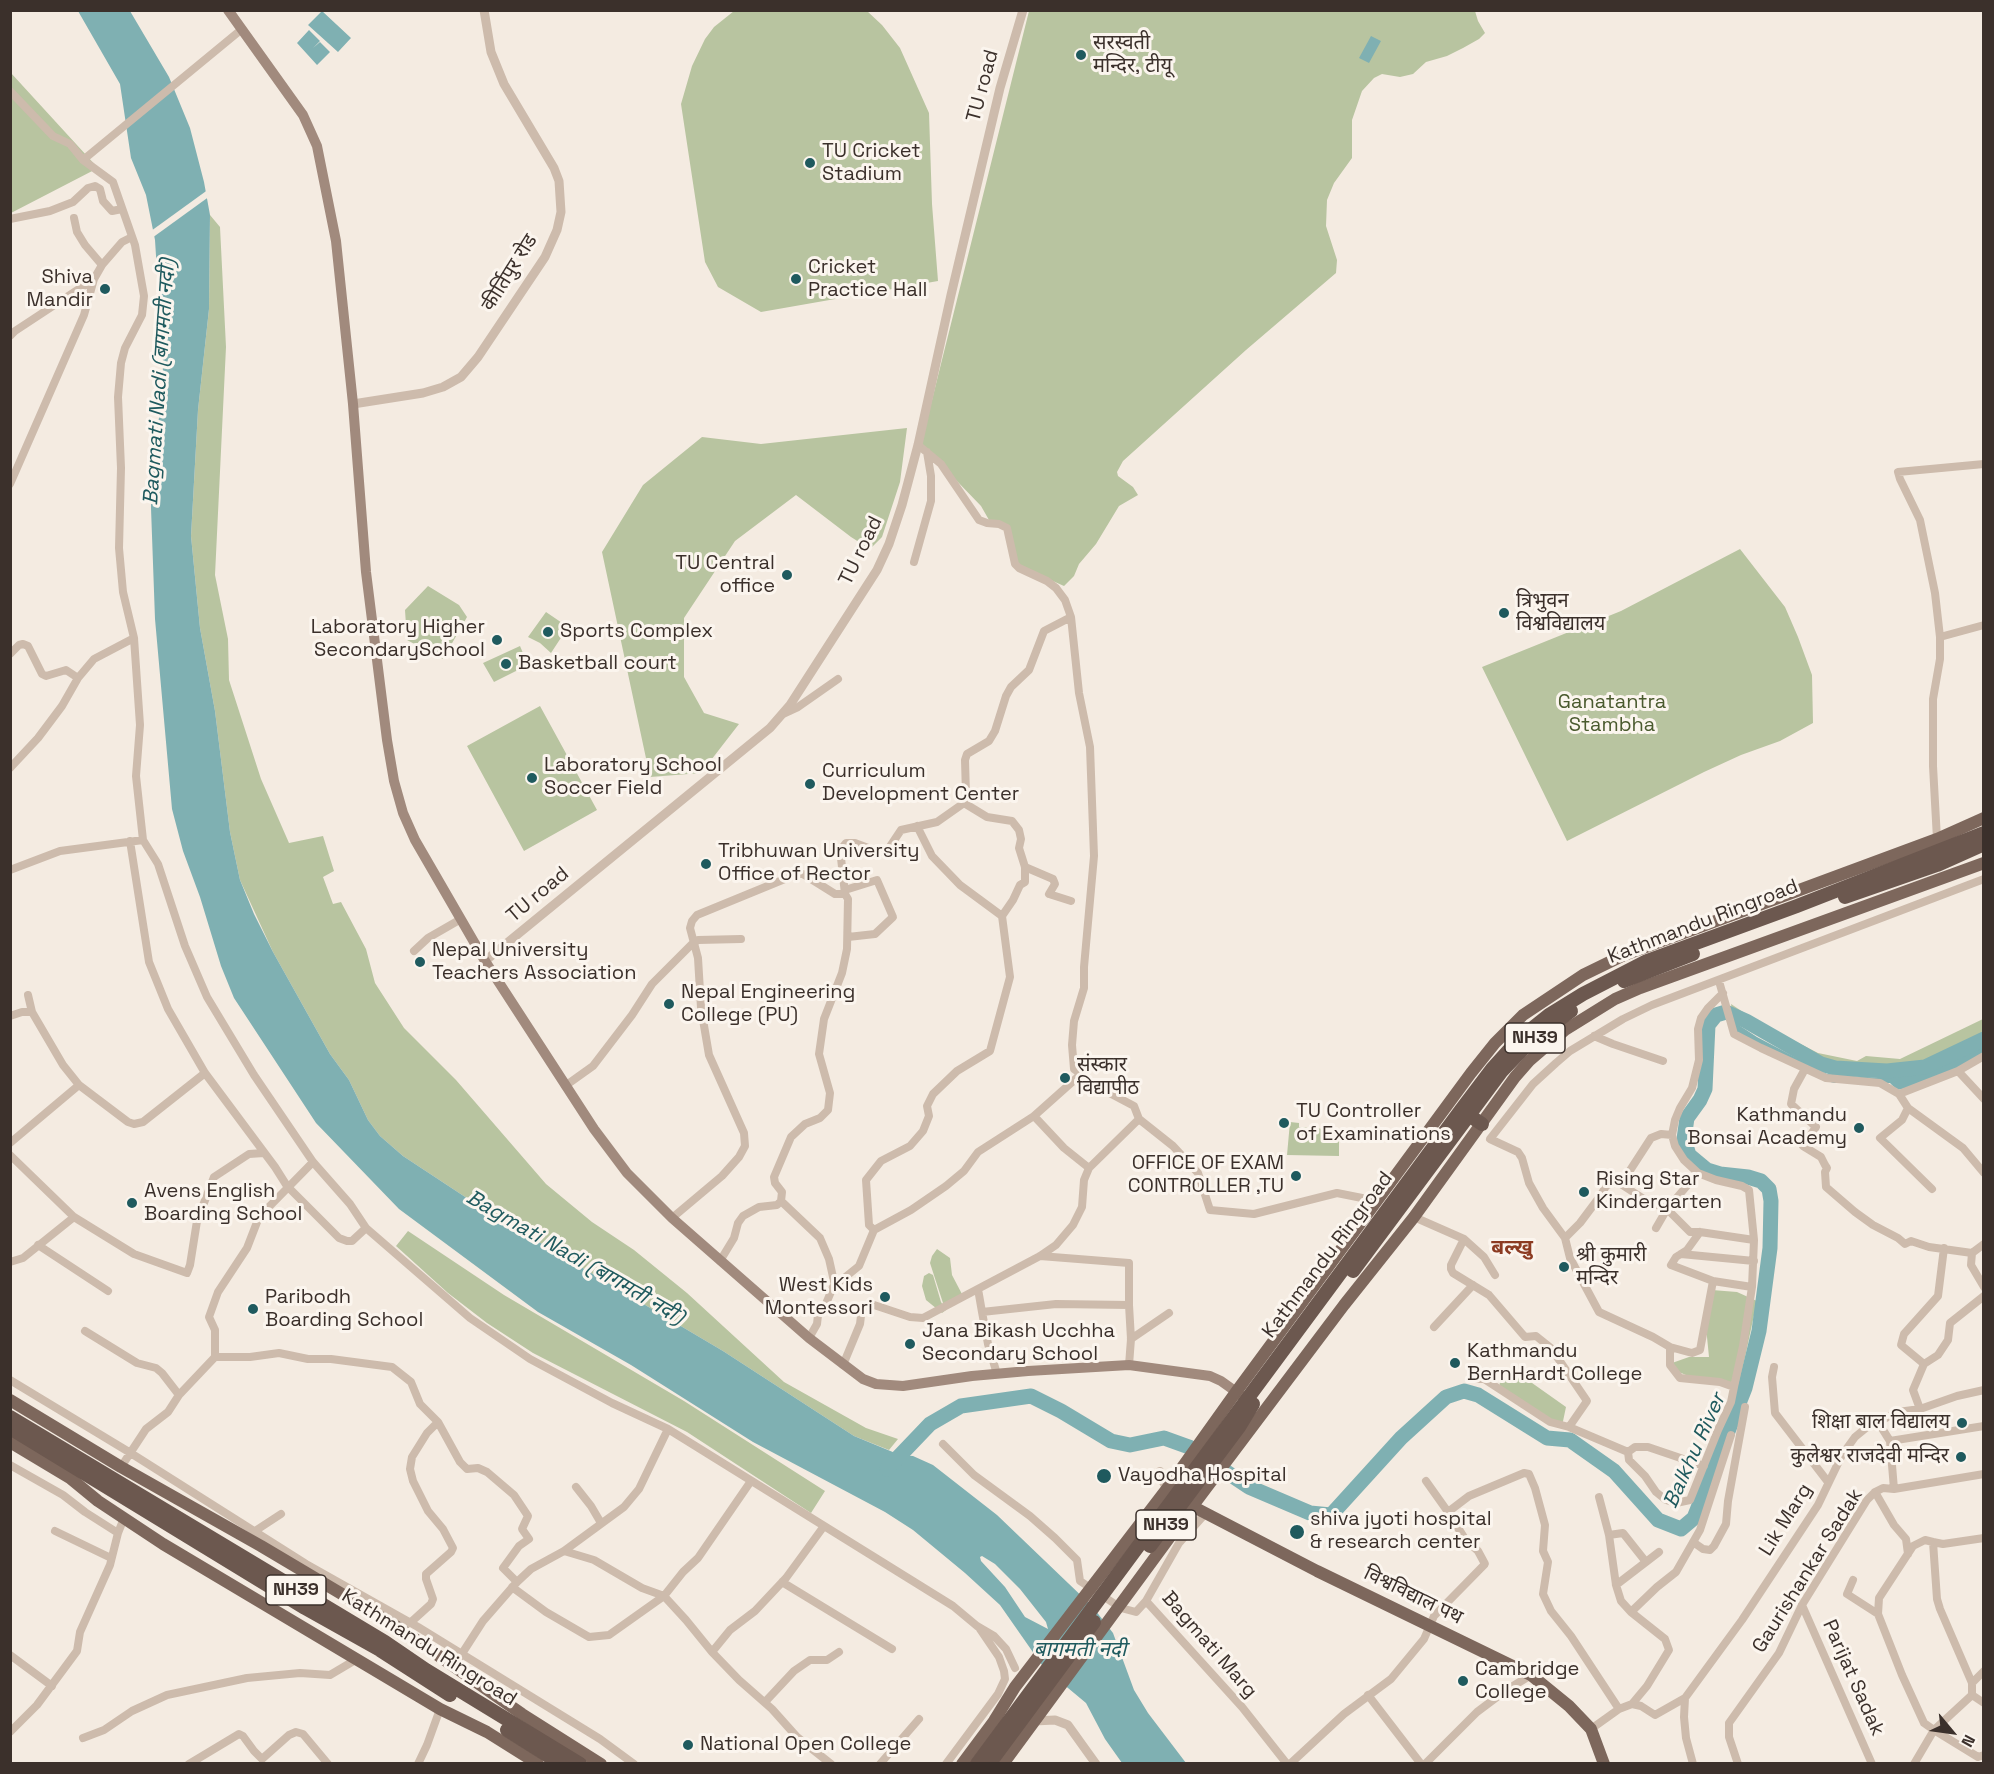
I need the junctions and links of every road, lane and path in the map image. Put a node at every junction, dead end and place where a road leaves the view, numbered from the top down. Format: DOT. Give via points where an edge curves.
graph roads {
  1 [pos="228,10"];
  2 [pos="484,10"];
  3 [pos="1023,10"];
  4 [pos="242,30"];
  5 [pos="10,91"];
  6 [pos="82,160"];
  7 [pos="122,209"];
  8 [pos="74,218"];
  9 [pos="10,219"];
  10 [pos="133,241"];
  11 [pos="102,265"];
  12 [pos="94,279"];
  13 [pos="12,330"];
  14 [pos="352,404"];
  15 [pos="918,445"];
  16 [pos="927,452"];
  17 [pos="1983,464"];
  18 [pos="10,484"];
  19 [pos="914,562"];
  20 [pos="1071,617"];
  21 [pos="1983,626"];
  22 [pos="1940,637"];
  23 [pos="134,638"];
  24 [pos="10,654"];
  25 [pos="78,678"];
  26 [pos="838,679"];
  27 [pos="781,715"];
  28 [pos="10,768"];
  29 [pos="964,803"];
  30 [pos="1983,818"];
  31 [pos="917,826"];
  32 [pos="1983,833"];
  33 [pos="1937,839"];
  34 [pos="143,840"];
  35 [pos="130,841"];
  36 [pos="1983,844"];
  37 [pos="1983,863"];
  38 [pos="1025,867"];
  39 [pos="10,870"];
  40 [pos="1983,879"];
  41 [pos="845,892"];
  42 [pos="1071,901"];
  43 [pos="1002,916"];
  44 [pos="461,919"];
  45 [pos="848,937"];
  46 [pos="741,939"];
  47 [pos="693,942"];
  48 [pos="414,951"];
  49 [pos="485,962"];
  50 [pos="1719,981"];
  51 [pos="28,995"];
  52 [pos="1724,996"];
  53 [pos="32,1012"];
  54 [pos="10,1016"];
  55 [pos="1594,1036"];
  56 [pos="1983,1056"];
  57 [pos="1663,1060"];
  58 [pos="1804,1071"];
  59 [pos="1958,1071"];
  60 [pos="204,1073"];
  61 [pos="1080,1075"];
  62 [pos="79,1085"];
  63 [pos="565,1086"];
  64 [pos="1899,1094"];
  65 [pos="1983,1099"];
  66 [pos="1908,1108"];
  67 [pos="1465,1112"];
  68 [pos="1034,1116"];
  69 [pos="1139,1119"];
  70 [pos="1482,1124"];
  71 [pos="1672,1135"];
  72 [pos="10,1143"];
  73 [pos="264,1153"];
  74 [pos="10,1155"];
  75 [pos="313,1162"];
  76 [pos="1089,1168"];
  77 [pos="1698,1173"];
  78 [pos="1983,1173"];
  79 [pos="1616,1181"];
  80 [pos="287,1186"];
  81 [pos="1932,1189"];
  82 [pos="781,1201"];
  83 [pos="1374,1205"];
  84 [pos="1667,1209"];
  85 [pos="74,1217"];
  86 [pos="1414,1217"];
  87 [pos="672,1218"];
  88 [pos="366,1228"];
  89 [pos="1656,1228"];
  90 [pos="874,1230"];
  91 [pos="1700,1232"];
  92 [pos="1565,1238"];
  93 [pos="1464,1239"];
  94 [pos="1754,1240"];
  95 [pos="1983,1244"];
  96 [pos="38,1245"];
  97 [pos="1944,1248"];
  98 [pos="1972,1253"];
  99 [pos="1681,1254"];
  100 [pos="1040,1256"];
  101 [pos="720,1261"];
  102 [pos="1754,1261"];
  103 [pos="10,1262"];
  104 [pos="1495,1275"];
  105 [pos="1713,1281"];
  106 [pos="835,1286"];
  107 [pos="1473,1286"];
  108 [pos="1752,1287"];
  109 [pos="1983,1287"];
  110 [pos="978,1289"];
  111 [pos="108,1291"];
  112 [pos="1983,1296"];
  113 [pos="1129,1305"];
  114 [pos="982,1312"];
  115 [pos="1169,1313"];
  116 [pos="1434,1327"];
  117 [pos="85,1331"];
  118 [pos="809,1338"];
  119 [pos="1131,1339"];
  120 [pos="1670,1347"];
  121 [pos="215,1357"];
  122 [pos="843,1365"];
  123 [pos="1129,1365"];
  124 [pos="1924,1365"];
  125 [pos="1774,1367"];
  126 [pos="997,1374"];
  127 [pos="1475,1379"];
  128 [pos="10,1380"];
  129 [pos="1734,1387"];
  130 [pos="1983,1390"];
  131 [pos="179,1395"];
  132 [pos="10,1400"];
  133 [pos="1250,1402"];
  134 [pos="1746,1407"];
  135 [pos="1920,1408"];
  136 [pos="10,1417"];
  137 [pos="438,1422"];
  138 [pos="1878,1422"];
  139 [pos="1235,1424"];
  140 [pos="1983,1426"];
  141 [pos="1569,1427"];
  142 [pos="10,1428"];
  143 [pos="668,1429"];
  144 [pos="1731,1435"];
  145 [pos="1890,1441"];
  146 [pos="10,1442"];
  147 [pos="943,1444"];
  148 [pos="1728,1444"];
  149 [pos="1738,1446"];
  150 [pos="129,1452"];
  151 [pos="1628,1452"];
  152 [pos="10,1465"];
  153 [pos="1704,1466"];
  154 [pos="121,1467"];
  155 [pos="1160,1471"];
  156 [pos="1983,1474"];
  157 [pos="1193,1480"];
  158 [pos="751,1481"];
  159 [pos="1426,1481"];
  160 [pos="1828,1482"];
  161 [pos="1716,1483"];
  162 [pos="576,1487"];
  163 [pos="1730,1489"];
  164 [pos="1894,1489"];
  165 [pos="1875,1492"];
  166 [pos="1599,1497"];
  167 [pos="1179,1499"];
  168 [pos="1448,1512"];
  169 [pos="281,1514"];
  170 [pos="1205,1514"];
  171 [pos="124,1518"];
  172 [pos="601,1523"];
  173 [pos="824,1526"];
  174 [pos="55,1531"];
  175 [pos="255,1531"];
  176 [pos="118,1533"];
  177 [pos="1610,1535"];
  178 [pos="1983,1538"];
  179 [pos="1693,1542"];
  180 [pos="1933,1542"];
  181 [pos="564,1551"];
  182 [pos="1659,1552"];
  183 [pos="1908,1554"];
  184 [pos="111,1558"];
  185 [pos="1646,1562"];
  186 [pos="1131,1564"];
  187 [pos="1853,1580"];
  188 [pos="782,1582"];
  189 [pos="514,1585"];
  190 [pos="1616,1585"];
  191 [pos="664,1596"];
  192 [pos="1146,1601"];
  193 [pos="1802,1605"];
  194 [pos="1631,1612"];
  195 [pos="1878,1614"];
  196 [pos="410,1623"];
  197 [pos="977,1626"];
  198 [pos="1430,1626"];
  199 [pos="892,1649"];
  200 [pos="711,1652"];
  201 [pos="839,1652"];
  202 [pos="462,1653"];
  203 [pos="10,1655"];
  204 [pos="357,1659"];
  205 [pos="453,1666"];
  206 [pos="1015,1668"];
  207 [pos="1983,1671"];
  208 [pos="1531,1675"];
  209 [pos="1972,1683"];
  210 [pos="52,1686"];
  211 [pos="1368,1695"];
  212 [pos="1972,1695"];
  213 [pos="1685,1698"];
  214 [pos="765,1702"];
  215 [pos="1035,1702"];
  216 [pos="1983,1703"];
  217 [pos="1632,1704"];
  218 [pos="440,1709"];
  219 [pos="1619,1709"];
  220 [pos="919,1719"];
  221 [pos="1034,1721"];
  222 [pos="1591,1729"];
  223 [pos="1934,1730"];
  224 [pos="10,1732"];
  225 [pos="83,1738"];
  226 [pos="558,1743"];
  227 [pos="1981,1756"];
  228 [pos="258,1761"];
  229 [pos="189,1764"];
  230 [pos="328,1764"];
  231 [pos="418,1764"];
  232 [pos="538,1764"];
  233 [pos="561,1764"];
  234 [pos="580,1764"];
  235 [pos="601,1764"];
  236 [pos="634,1764"];
  237 [pos="831,1764"];
  238 [pos="880,1764"];
  239 [pos="946,1764"];
  240 [pos="962,1764"];
  241 [pos="977,1764"];
  242 [pos="989,1764"];
  243 [pos="1003,1764"];
  244 [pos="1096,1764"];
  245 [pos="1289,1764"];
  246 [pos="1423,1764"];
  247 [pos="1604,1764"];
  248 [pos="1693,1764"];
  249 [pos="1738,1764"];
  250 [pos="1872,1764"];
  251 [pos="1914,1764"];
  1 -- 4 [label="main road"];
  2 -- 14 [label="street, कीर्तिपुर रोड" via="491,52 504,84 559,182 561,212 557,230 545,257 461,377 423,393"];
  3 -- 15 [label="street, TU road" via="1000,88"];
  4 -- 6 [label="street"];
  4 -- 14 [label="main road" via="303,115 317,146 336,241"];
  5 -- 6 [label="street" via="53,136 70,144"];
  6 -- 7 [label="street" via="113,182"];
  7 -- 9 [label="street" via="112,211 103,201 100,189 94,186 73,202"];
  7 -- 10 [label="street"];
  8 -- 11 [label="street" via="77,232"];
  10 -- 11 [label="street" via="122,242"];
  10 -- 23 [label="street" via="144,296 142,315 121,363 118,397 119,548 123,592"];
  11 -- 12 [label="street"];
  12 -- 13 [label="street"];
  12 -- 18 [label="street" via="84,315"];
  14 -- 44 [label="main road" via="366,572 394,781 415,840"];
  15 -- 16 [label="street"];
  15 -- 27 [label="street, TU road" via="902,505 877,570"];
  16 -- 19 [label="street" via="931,501"];
  16 -- 20 [label="street" via="941,464 979,520 1007,528 1015,564 1056,588"];
  17 -- 22 [label="street" via="1898,472 1920,520"];
  20 -- 29 [label="street" via="1044,631 1029,670 1006,696 989,741 967,754"];
  20 -- 61 [label="street" via="1079,693 1090,747 1094,856 1084,988 1074,1017 1072,1045 1074,1069"];
  21 -- 22 [label="street"];
  22 -- 33 [label="street" via="1933,699"];
  23 -- 25 [label="street" via="94,659"];
  23 -- 34 [label="street" via="140,725 136,776"];
  24 -- 25 [label="street" via="19,645 28,646 42,674 66,670"];
  25 -- 28 [label="street" via="50,722"];
  26 -- 27 [label="street"];
  27 -- 49 [label="street, TU road"];
  29 -- 31 [label="street" via="938,822"];
  29 -- 38 [label="street" via="987,817 1012,821 1021,839 1019,848"];
  30 -- 33 [label="main road"];
  31 -- 41 [label="street" via="902,830 887,850 879,852 846,843 841,858"];
  31 -- 43 [label="street" via="932,856 960,885"];
  32 -- 67 [label="highway, Kathmandu Ringroad / NH39" via="1614,976 1549,1015 1519,1039 1492,1069"];
  33 -- 83 [label="main road" via="1623,955 1558,991 1523,1015 1495,1043"];
  34 -- 35 [label="street"];
  34 -- 75 [label="street" via="158,864 185,946 207,997"];
  35 -- 39 [label="street" via="60,851"];
  35 -- 60 [label="street" via="148,962 168,1009"];
  36 -- 67 [label="highway, Kathmandu Ringroad / NH39" via="1937,865 1803,912 1605,990 1530,1042"];
  37 -- 70 [label="main road" via="1615,999 1565,1030 1529,1061"];
  38 -- 42 [label="street" via="1053,879 1055,884 1049,894"];
  38 -- 43 [label="street" via="1025,882"];
  40 -- 50 [label="street"];
  41 -- 45 [label="street"];
  41 -- 45 [label="street" via="877,880 893,917 875,934"];
  41 -- 47 [label="street" via="835,894 797,874 697,915 690,928"];
  43 -- 90 [label="street" via="1010,977 990,1051 957,1071 933,1094 923,1131 910,1146 881,1161 866,1180 869,1225"];
  44 -- 48 [label="street"];
  44 -- 49 [label="main road"];
  45 -- 82 [label="street" via="842,973 824,1019 819,1054 830,1093 828,1110 791,1137 774,1177 782,1192"];
  46 -- 47 [label="street"];
  47 -- 63 [label="street" via="652,984 593,1066"];
  47 -- 87 [label="street" via="709,1055 744,1133 746,1146 722,1176"];
  49 -- 63 [label="main road"];
  50 -- 52 [label="street"];
  50 -- 55 [label="street" via="1652,1005"];
  51 -- 53 [label="street"];
  52 -- 58 [label="street" via="1734,1034"];
  52 -- 71 [label="street" via="1701,1018 1700,1060"];
  53 -- 54 [label="street"];
  53 -- 62 [label="street"];
  55 -- 57 [label="street"];
  55 -- 92 [label="street" via="1570,1051 1533,1084 1490,1139 1518,1152 1529,1183"];
  56 -- 59 [label="street"];
  58 -- 64 [label="street" via="1836,1080 1881,1084"];
  58 -- 97 [label="street" via="1791,1104 1816,1127 1803,1146 1821,1157 1827,1168 1826,1187 1873,1225 1905,1244 1911,1241"];
  59 -- 64 [label="street"];
  59 -- 65 [label="street"];
  60 -- 62 [label="street" via="143,1122 134,1124"];
  60 -- 73 [label="street"];
  61 -- 68 [label="street"];
  61 -- 69 [label="street" via="1134,1106"];
  62 -- 72 [label="street"];
  63 -- 87 [label="main road" via="627,1173"];
  64 -- 66 [label="street"];
  66 -- 78 [label="street" via="1963,1148"];
  66 -- 81 [label="street" via="1902,1120 1880,1138"];
  67 -- 70 [label="highway"];
  67 -- 133 [label="highway, Kathmandu Ringroad / NH39"];
  68 -- 76 [label="street"];
  68 -- 90 [label="street" via="978,1152 946,1186"];
  69 -- 76 [label="street"];
  69 -- 83 [label="street" via="1173,1146 1198,1173 1210,1210 1254,1214 1337,1193"];
  70 -- 86 [label="main road"];
  71 -- 77 [label="street" via="1684,1160"];
  71 -- 79 [label="street" via="1651,1138 1627,1175"];
  73 -- 80 [label="street"];
  73 -- 85 [label="street" via="249,1154 214,1177 197,1221 186,1272 134,1254"];
  74 -- 85 [label="street"];
  75 -- 80 [label="street"];
  75 -- 88 [label="street"];
  76 -- 100 [label="street" via="1082,1207 1072,1225 1056,1245"];
  77 -- 84 [label="street"];
  77 -- 94 [label="street" via="1749,1190"];
  79 -- 84 [label="street"];
  79 -- 92 [label="street" via="1606,1186"];
  80 -- 88 [label="street" via="339,1238 352,1241"];
  80 -- 121 [label="street" via="259,1217 247,1248 212,1305 209,1317 215,1330"];
  82 -- 101 [label="street" via="743,1216"];
  82 -- 106 [label="street" via="820,1238"];
  83 -- 133 [label="main road"];
  84 -- 89 [label="street"];
  84 -- 91 [label="street" via="1690,1232"];
  85 -- 96 [label="street"];
  86 -- 93 [label="street"];
  86 -- 133 [label="main road" via="1344,1305"];
  87 -- 101 [label="main road"];
  88 -- 143 [label="street" via="470,1318 530,1359"];
  90 -- 106 [label="street" via="859,1266"];
  91 -- 94 [label="street"];
  91 -- 99 [label="street"];
  92 -- 120 [label="street" via="1570,1258 1599,1312"];
  93 -- 104 [label="street" via="1484,1257"];
  93 -- 107 [label="street" via="1451,1269"];
  94 -- 102 [label="street"];
  95 -- 98 [label="street"];
  96 -- 103 [label="street" via="23,1258"];
  96 -- 111 [label="street"];
  97 -- 98 [label="street"];
  97 -- 124 [label="street" via="1938,1296 1904,1334 1901,1345"];
  98 -- 109 [label="street" via="1971,1265"];
  99 -- 102 [label="street"];
  99 -- 105 [label="street" via="1671,1265"];
  100 -- 110 [label="street"];
  100 -- 113 [label="street" via="1129,1263"];
  101 -- 118 [label="main road"];
  102 -- 108 [label="street"];
  105 -- 108 [label="street"];
  105 -- 120 [label="street" via="1700,1350 1692,1353"];
  106 -- 118 [label="street"];
  107 -- 116 [label="street"];
  107 -- 141 [label="street" via="1489,1295 1525,1337 1536,1336 1551,1348 1587,1401"];
  108 -- 129 [label="street"];
  110 -- 114 [label="street"];
  110 -- 122 [label="street" via="923,1318 871,1304 862,1308 860,1324"];
  112 -- 124 [label="street" via="1950,1323 1948,1340"];
  113 -- 114 [label="street" via="1056,1304"];
  113 -- 119 [label="street"];
  114 -- 126 [label="street"];
  115 -- 119 [label="street"];
  117 -- 131 [label="street" via="137,1363 156,1368"];
  118 -- 122 [label="main road"];
  119 -- 123 [label="street"];
  120 -- 129 [label="street" via="1670,1365 1680,1378"];
  121 -- 131 [label="street"];
  121 -- 137 [label="street" via="279,1353 392,1367 411,1382 420,1404"];
  122 -- 126 [label="main road" via="863,1379 888,1386"];
  123 -- 126 [label="main road"];
  123 -- 133 [label="main road" via="1210,1376"];
  124 -- 135 [label="street" via="1913,1390"];
  125 -- 160 [label="street" via="1774,1413"];
  127 -- 141 [label="street" via="1484,1379 1550,1422"];
  128 -- 150 [label="street"];
  129 -- 153 [label="street"];
  130 -- 135 [label="street, Lik Marg"];
  131 -- 150 [label="street"];
  132 -- 154 [label="main road"];
  133 -- 139 [label="highway, Kathmandu Ringroad / NH39"];
  133 -- 139 [label="main road"];
  134 -- 149 [label="street"];
  135 -- 138 [label="street, Lik Marg" via="1898,1412"];
  136 -- 226 [label="highway, Kathmandu Ringroad / NH39" via="435,1675"];
  137 -- 189 [label="street" via="460,1462 467,1468 487,1472 514,1495 528,1516 522,1529 529,1539 503,1568"];
  137 -- 196 [label="street" via="412,1456 410,1469 428,1511 453,1548 426,1574 433,1599"];
  138 -- 145 [label="street"];
  138 -- 160 [label="street, Lik Marg" via="1855,1437"];
  139 -- 157 [label="highway, Kathmandu Ringroad / NH39"];
  139 -- 157 [label="main road"];
  140 -- 145 [label="street"];
  141 -- 151 [label="street"];
  142 -- 233 [label="highway, Kathmandu Ringroad / NH39" via="380,1650"];
  143 -- 158 [label="street"];
  143 -- 172 [label="street" via="639,1490 624,1507"];
  144 -- 148 [label="street"];
  145 -- 164 [label="street"];
  146 -- 171 [label="main road" via="70,1478"];
  147 -- 192 [label="street" via="974,1475 1055,1538 1077,1560 1080,1581 1121,1608 1136,1612"];
  148 -- 149 [label="street"];
  148 -- 161 [label="street"];
  149 -- 163 [label="street"];
  150 -- 154 [label="street"];
  150 -- 175 [label="street"];
  151 -- 153 [label="street" via="1635,1447 1648,1447"];
  151 -- 153 [label="street" via="1629,1460 1656,1491 1676,1503 1690,1500"];
  152 -- 176 [label="street"];
  154 -- 205 [label="main road" via="271,1552"];
  155 -- 167 [label="street" via="1161,1479"];
  156 -- 164 [label="street, Gaurishankar Sadak"];
  157 -- 167 [label="highway, Kathmandu Ringroad / NH39"];
  157 -- 167 [label="main road"];
  158 -- 173 [label="street"];
  158 -- 191 [label="street" via="698,1558"];
  159 -- 168 [label="street"];
  160 -- 213 [label="street, Lik Marg" via="1818,1505 1742,1620"];
  161 -- 163 [label="street"];
  161 -- 179 [label="street"];
  162 -- 172 [label="street"];
  163 -- 179 [label="street" via="1726,1524 1714,1546 1707,1550"];
  164 -- 165 [label="street, Gaurishankar Sadak"];
  165 -- 183 [label="street" via="1906,1539"];
  165 -- 193 [label="street, Gaurishankar Sadak"];
  166 -- 177 [label="street"];
  167 -- 170 [label="main road, विश्वविद्याल पथ"];
  167 -- 186 [label="highway, Kathmandu Ringroad / NH39"];
  167 -- 186 [label="main road"];
  168 -- 198 [label="street" via="1485,1564 1434,1616"];
  168 -- 219 [label="street" via="1469,1496 1529,1474 1545,1525 1543,1551 1548,1562 1543,1594"];
  169 -- 175 [label="street"];
  170 -- 192 [label="street, Bagmati Marg" via="1179,1543"];
  170 -- 198 [label="main road, विश्वविद्याल पथ"];
  171 -- 176 [label="street"];
  171 -- 204 [label="main road"];
  172 -- 181 [label="street"];
  173 -- 188 [label="street"];
  173 -- 197 [label="street" via="953,1606"];
  174 -- 184 [label="street"];
  175 -- 196 [label="street"];
  176 -- 184 [label="street"];
  177 -- 185 [label="street" via="1623,1533"];
  177 -- 190 [label="street"];
  178 -- 180 [label="street"];
  179 -- 194 [label="street" via="1676,1572"];
  180 -- 183 [label="street" via="1924,1540"];
  180 -- 209 [label="street" via="1937,1599"];
  181 -- 189 [label="street" via="531,1569"];
  181 -- 191 [label="street" via="594,1560"];
  182 -- 185 [label="street"];
  183 -- 195 [label="street" via="1879,1598"];
  184 -- 210 [label="street" via="80,1632 77,1651"];
  185 -- 190 [label="street"];
  186 -- 215 [label="highway, Kathmandu Ringroad / NH39"];
  186 -- 215 [label="main road"];
  186 -- 240 [label="main road" via="1015,1687"];
  187 -- 195 [label="street" via="1847,1594"];
  188 -- 199 [label="street"];
  188 -- 200 [label="street"];
  189 -- 191 [label="street" via="546,1612 589,1637 609,1635"];
  189 -- 202 [label="street"];
  190 -- 194 [label="street" via="1621,1601"];
  191 -- 200 [label="street"];
  192 -- 245 [label="street, Bagmati Marg"];
  193 -- 249 [label="street, Gaurishankar Sadak" via="1779,1653 1729,1723"];
  193 -- 250 [label="street, Parijat Sadak"];
  194 -- 217 [label="street" via="1665,1639 1669,1650"];
  195 -- 223 [label="street" via="1924,1723"];
  196 -- 202 [label="street"];
  197 -- 206 [label="street" via="1006,1649"];
  197 -- 239 [label="street" via="999,1657 1005,1678 998,1694"];
  198 -- 208 [label="main road, विश्वविद्याल पथ"];
  198 -- 211 [label="street" via="1391,1678"];
  200 -- 214 [label="street"];
  201 -- 214 [label="street" via="827,1660 810,1660"];
  202 -- 205 [label="street"];
  202 -- 236 [label="street"];
  203 -- 210 [label="street"];
  204 -- 218 [label="main road"];
  204 -- 225 [label="street" via="330,1675 300,1673 247,1678 167,1695"];
  205 -- 226 [label="main road"];
  207 -- 209 [label="street"];
  208 -- 222 [label="main road, विश्वविद्याल पथ"];
  208 -- 246 [label="street" via="1477,1712"];
  209 -- 212 [label="street"];
  210 -- 224 [label="street"];
  211 -- 245 [label="street"];
  211 -- 246 [label="street"];
  212 -- 216 [label="street"];
  212 -- 223 [label="street"];
  213 -- 217 [label="street" via="1654,1715"];
  213 -- 248 [label="street" via="1686,1738"];
  214 -- 237 [label="street" via="797,1737"];
  215 -- 221 [label="main road"];
  215 -- 241 [label="highway, Kathmandu Ringroad / NH39"];
  215 -- 242 [label="highway, Kathmandu Ringroad / NH39"];
  217 -- 219 [label="street"];
  218 -- 231 [label="street"];
  218 -- 232 [label="main road"];
  219 -- 222 [label="street"];
  220 -- 238 [label="street"];
  221 -- 243 [label="main road"];
  221 -- 244 [label="street" via="1064,1722"];
  222 -- 247 [label="main road, विश्वविद्याल पथ"];
  223 -- 227 [label="street"];
  223 -- 251 [label="street"];
  226 -- 234 [label="highway, Kathmandu Ringroad / NH39"];
  226 -- 235 [label="main road"];
  228 -- 229 [label="street" via="238,1734"];
  228 -- 230 [label="street" via="296,1732 303,1734"];
}
